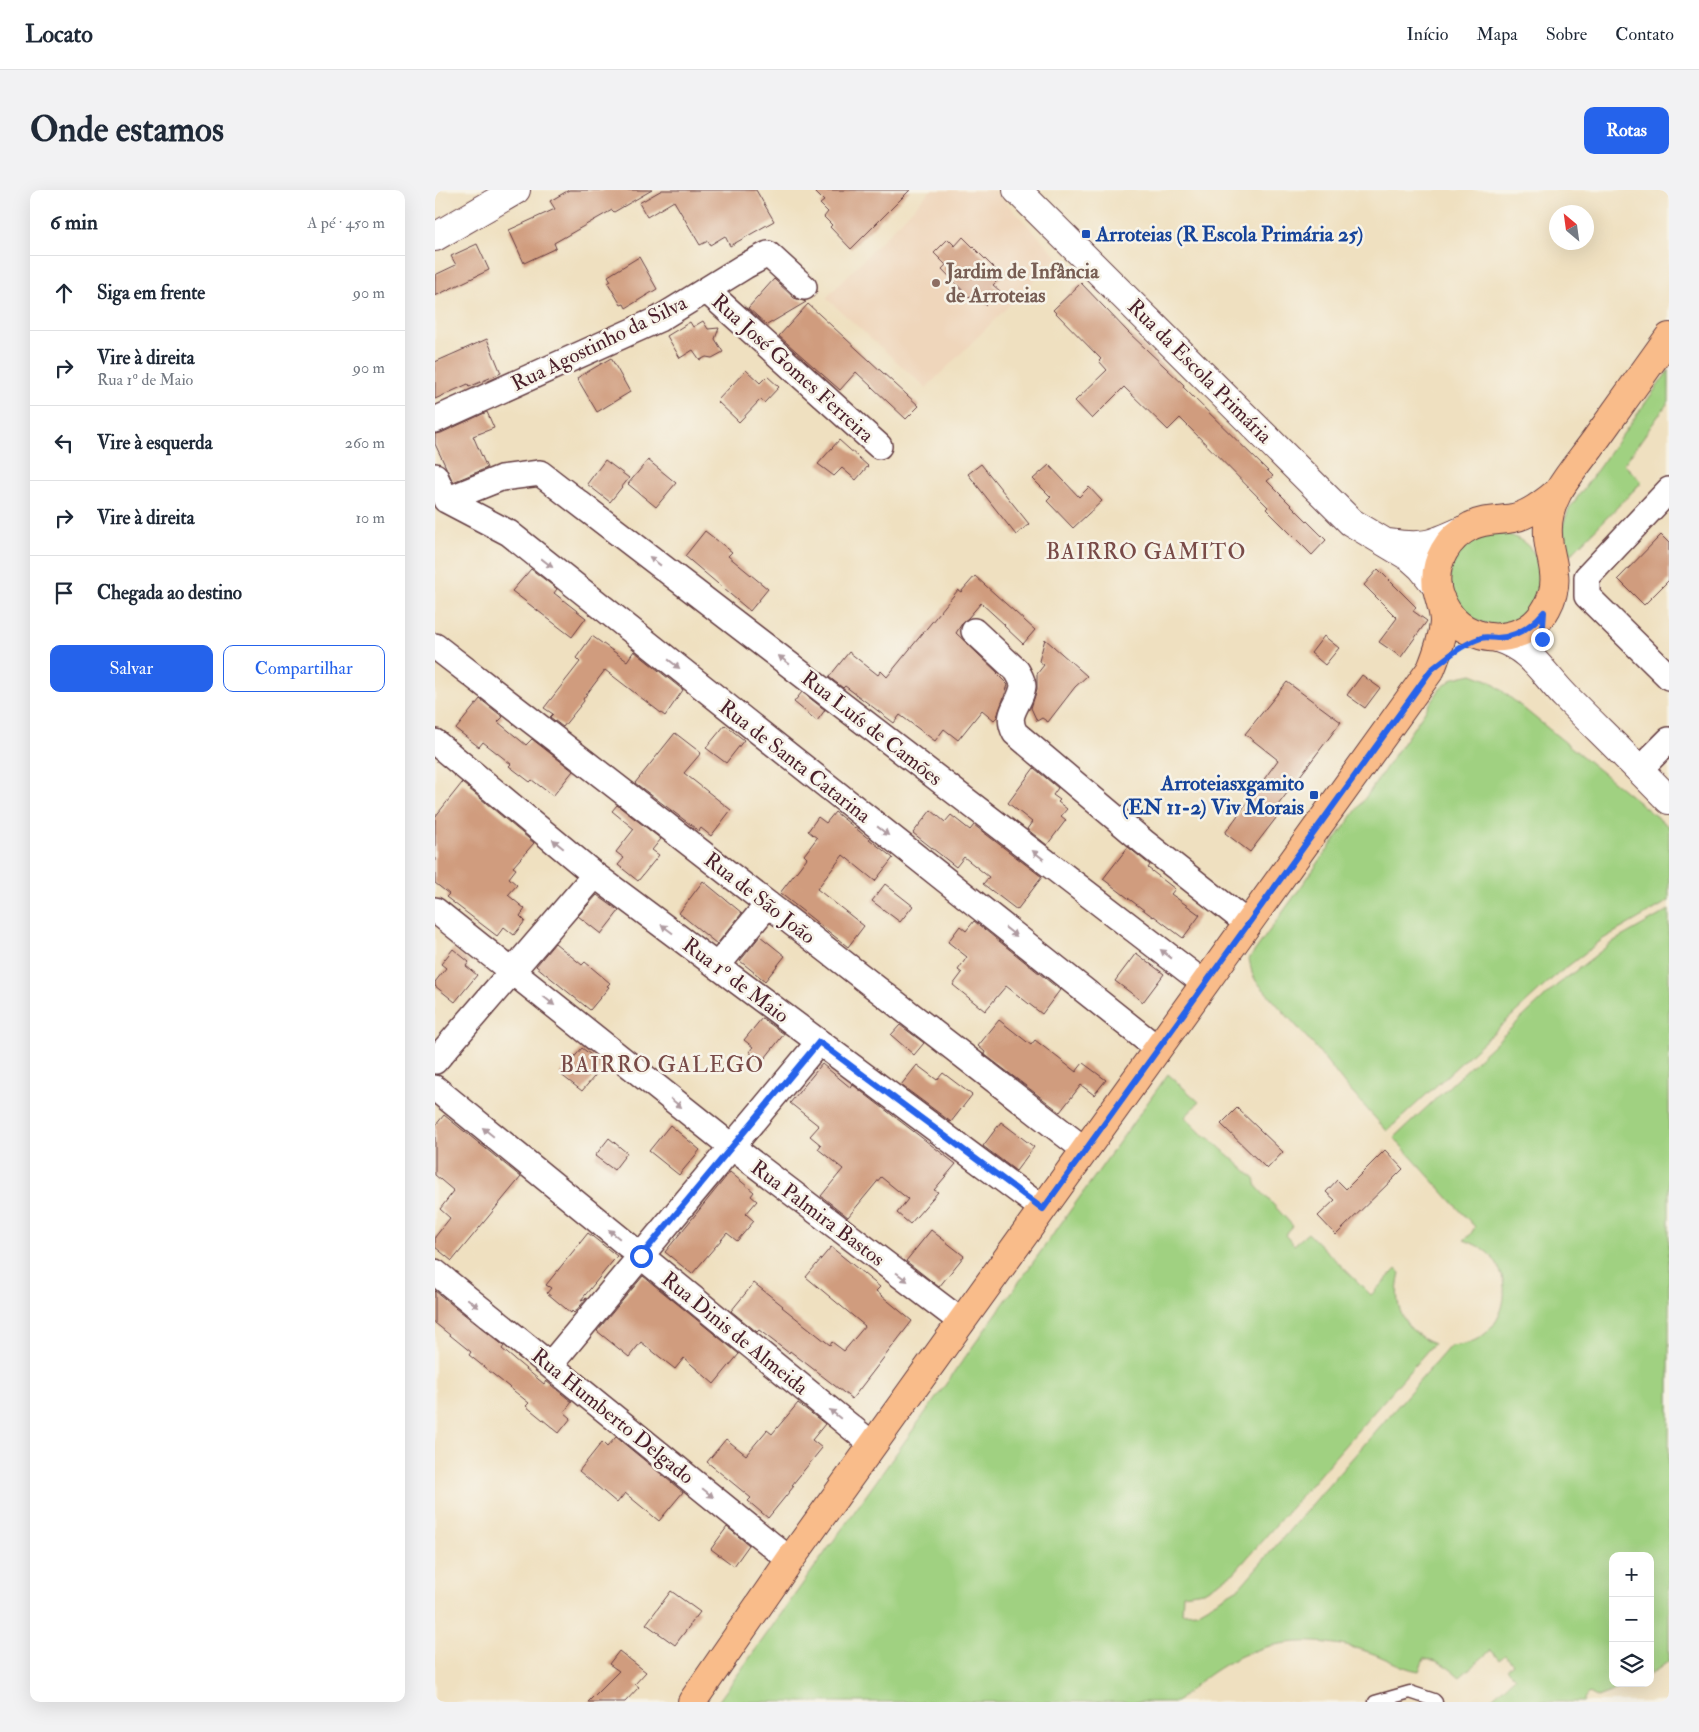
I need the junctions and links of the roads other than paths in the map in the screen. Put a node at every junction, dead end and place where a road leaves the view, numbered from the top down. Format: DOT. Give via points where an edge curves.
graph roads {
  1 [pos="516,190"];
  2 [pos="1017,190"];
  3 [pos="435,237"];
  4 [pos="804,287"];
  5 [pos="707,290"];
  6 [pos="1669,337"];
  7 [pos="435,420"];
  8 [pos="879,446"];
  9 [pos="435,476"];
  10 [pos="1669,490"];
  11 [pos="1558,492"];
  12 [pos="446,500"];
  13 [pos="1500,520"];
  14 [pos="1461,531"];
  15 [pos="1389,543"];
  16 [pos="1551,559"];
  17 [pos="1439,593"];
  18 [pos="1544,612"];
  19 [pos="974,631"];
  20 [pos="1490,637"];
  21 [pos="435,646"];
  22 [pos="1431,670"];
  23 [pos="1669,677"];
  24 [pos="1551,679"];
  25 [pos="1669,740"];
  26 [pos="435,742"];
  27 [pos="1639,770"];
  28 [pos="1669,800"];
  29 [pos="595,875"];
  30 [pos="767,904"];
  31 [pos="435,910"];
  32 [pos="1248,924"];
  33 [pos="717,966"];
  34 [pos="511,971"];
  35 [pos="1205,984"];
  36 [pos="819,1042"];
  37 [pos="1158,1049"];
  38 [pos="435,1061"];
  39 [pos="435,1088"];
  40 [pos="732,1147"];
  41 [pos="1085,1150"];
  42 [pos="1043,1209"];
  43 [pos="641,1256"];
  44 [pos="435,1272"];
  45 [pos="962,1322"];
  46 [pos="550,1365"];
  47 [pos="873,1445"];
  48 [pos="790,1560"];
  49 [pos="692,1702"];
  50 [pos="1375,1702"];
  51 [pos="1436,1702"];
  1 -- 3 [label="street"];
  2 -- 15 [label="street, Rua da Escola Primária" via="1351,522"];
  4 -- 5 [label="street, Rua Agostinho da Silva" via="768,254"];
  5 -- 7 [label="street, Rua Agostinho da Silva" via="659,319"];
  5 -- 8 [label="street, Rua José Gomes Ferreira"];
  6 -- 11 [label="main road"];
  9 -- 12 [label="street"];
  10 -- 23 [label="street" via="1587,578 1587,596"];
  11 -- 13 [label="main road" via="1528,513"];
  11 -- 16 [label="main road" via="1548,522"];
  35 -- 12 [label="street, Rua Luís de Camões, one-way" via="540,473 501,478"];
  12 -- 37 [label="street, Rua de Santa Catarina, one-way" via="509,533"];
  13 -- 14 [label="main road" via="1480,523"];
  13 -- 16 [label="main road" via="1525,528 1536,536"];
  14 -- 15 [label="street, Rua da Escola Primária" via="1425,545"];
  14 -- 17 [label="main road" via="1451,540 1438,565"];
  15 -- 17 [label="street, Rua da Escola Primária" via="1421,567"];
  16 -- 18 [label="main road" via="1554,587"];
  17 -- 20 [label="main road" via="1448,614 1460,626"];
  17 -- 22 [label="main road" via="1444,620"];
  18 -- 20 [label="main road" via="1524,631 1511,636"];
  18 -- 24 [label="street" via="1542,639"];
  19 -- 32 [label="street" via="1021,678 1023,686 1011,719 1015,733 1144,842"];
  20 -- 22 [label="main road" via="1454,652"];
  20 -- 24 [label="street" via="1510,642 1525,652"];
  21 -- 30 [label="street, Rua de São João"];
  22 -- 32 [label="main road"];
  24 -- 27 [label="street"];
  25 -- 27 [label="street"];
  29 -- 26 [label="street, Rua 1º de Maio, one-way"];
  27 -- 28 [label="street"];
  33 -- 29 [label="street, Rua 1º de Maio, one-way"];
  29 -- 34 [label="street"];
  30 -- 33 [label="street"];
  30 -- 41 [label="street, Rua de São João"];
  31 -- 34 [label="street, Rua Palmira Bastos"];
  32 -- 35 [label="main road"];
  33 -- 36 [label="street, Rua 1º de Maio"];
  34 -- 38 [label="street"];
  34 -- 40 [label="street, Rua Palmira Bastos, one-way"];
  35 -- 37 [label="main road"];
  36 -- 40 [label="street"];
  36 -- 42 [label="street, Rua 1º de Maio"];
  37 -- 41 [label="main road"];
  43 -- 39 [label="street, Rua Dinis de Almeida, one-way"];
  40 -- 43 [label="street"];
  40 -- 45 [label="street, Rua Palmira Bastos, one-way"];
  41 -- 42 [label="main road"];
  42 -- 45 [label="main road"];
  43 -- 46 [label="street"];
  47 -- 43 [label="street, Rua Dinis de Almeida, one-way"];
  44 -- 46 [label="street, Rua Humberto Delgado, one-way"];
  45 -- 47 [label="main road"];
  46 -- 48 [label="street, Rua Humberto Delgado, one-way"];
  47 -- 48 [label="main road"];
  48 -- 49 [label="main road"];
  50 -- 51 [label="lane" via="1410,1692"];
}
